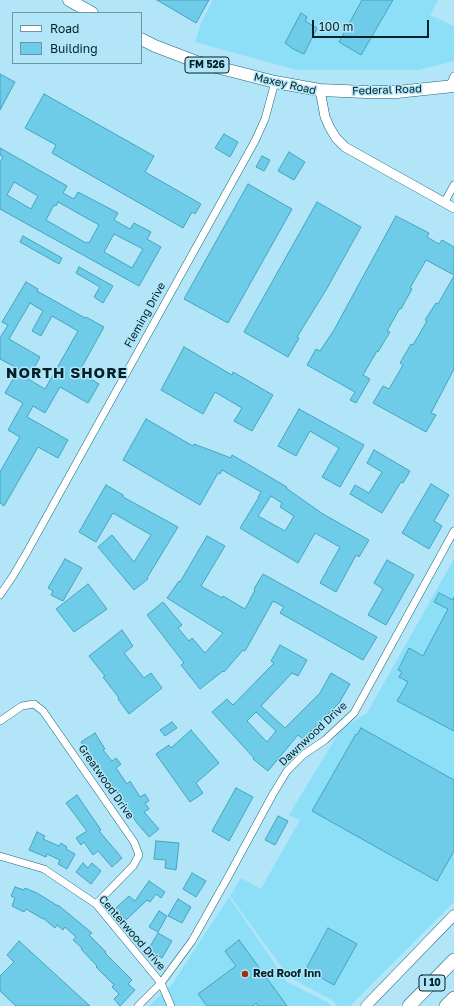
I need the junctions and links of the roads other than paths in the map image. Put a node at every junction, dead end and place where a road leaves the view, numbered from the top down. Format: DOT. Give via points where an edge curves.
graph roads {
  1 [pos="69,0"];
  2 [pos="90,12"];
  3 [pos="142,40"];
  4 [pos="275,82"];
  5 [pos="452,83"];
  6 [pos="320,90"];
  7 [pos="454,185"];
  8 [pos="444,203"];
  9 [pos="454,208"];
  10 [pos="454,531"];
  11 [pos="0,595"];
  12 [pos="0,721"];
  13 [pos="0,856"];
  14 [pos="96,904"];
  15 [pos="454,915"];
  16 [pos="454,960"];
  17 [pos="161,983"];
  18 [pos="454,998"];
  19 [pos="138,1006"];
  20 [pos="171,1006"];
  21 [pos="366,1006"];
  22 [pos="409,1006"];
  23 [pos="446,1006"];
  1 -- 2 [label="main road"];
  3 -- 4 [label="main road, Maxey Road / FM 526" via="197,62"];
  4 -- 6 [label="main road, Maxey Road / FM 526"];
  4 -- 11 [label="street, Fleming Drive" via="265,119 255,141 27,552"];
  5 -- 6 [label="main road, Federal Road / FM 526" via="396,92"];
  6 -- 8 [label="street, Maxey Road" via="325,117 336,138 345,147"];
  7 -- 8 [label="street"];
  8 -- 9 [label="street, Maxey Road"];
  10 -- 17 [label="street, Dawnwood Drive" via="354,713 287,771 192,941"];
  12 -- 14 [label="street, Greatwood Drive" via="22,706 34,704 43,711 134,842 139,855 133,866"];
  13 -- 14 [label="street, Centerwood Drive" via="44,869"];
  14 -- 17 [label="street, Centerwood Drive"];
  15 -- 21 [label="main road"];
  16 -- 22 [label="highway, I 10"];
  17 -- 19 [label="street, Dawnwood Drive"];
  17 -- 20 [label="street, Centerwood Drive"];
  18 -- 23 [label="highway, I 10"];
}
